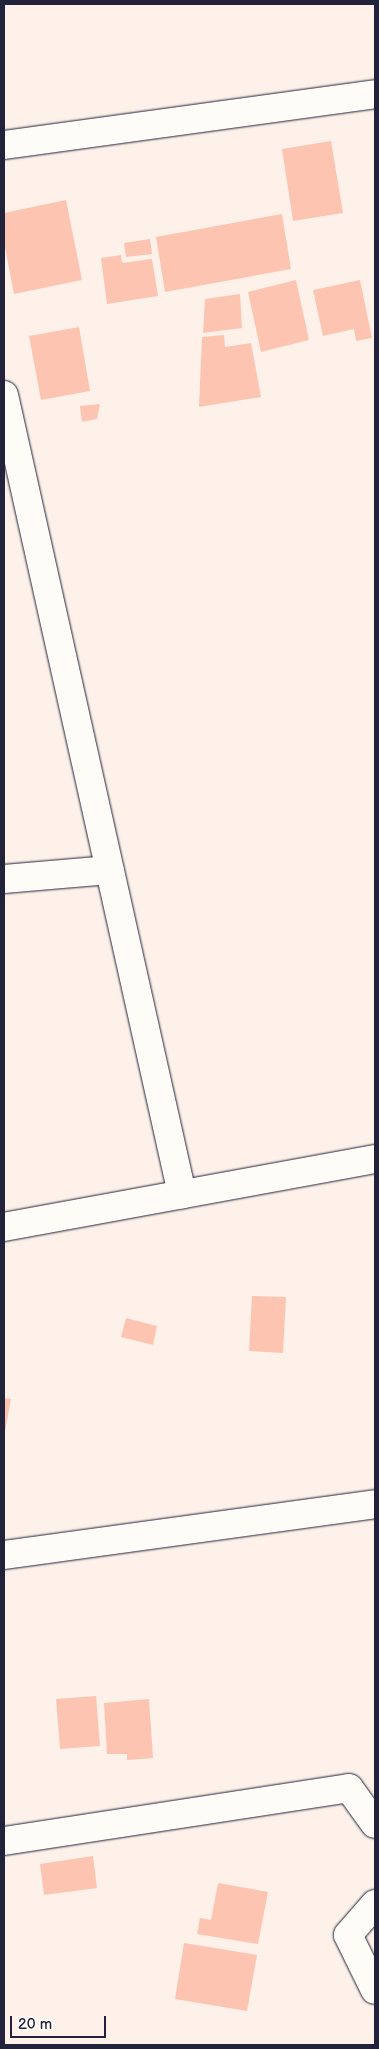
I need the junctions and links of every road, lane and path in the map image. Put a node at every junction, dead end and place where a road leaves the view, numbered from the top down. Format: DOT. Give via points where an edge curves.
graph roads {
  1 [pos="375,94"];
  2 [pos="4,145"];
  3 [pos="4,396"];
  4 [pos="110,870"];
  5 [pos="4,879"];
  6 [pos="375,1159"];
  7 [pos="182,1194"];
  8 [pos="4,1227"];
  9 [pos="375,1504"];
  10 [pos="4,1554"];
  11 [pos="375,1824"];
  12 [pos="4,1841"];
  13 [pos="375,1904"];
  14 [pos="375,1990"];
  1 -- 2 [label="street"];
  3 -- 4 [label="street"];
  4 -- 5 [label="street"];
  4 -- 7 [label="street"];
  6 -- 7 [label="street"];
  7 -- 8 [label="street"];
  9 -- 10 [label="street"];
  11 -- 12 [label="street" via="349,1788"];
  13 -- 14 [label="street" via="348,1935"];
}
